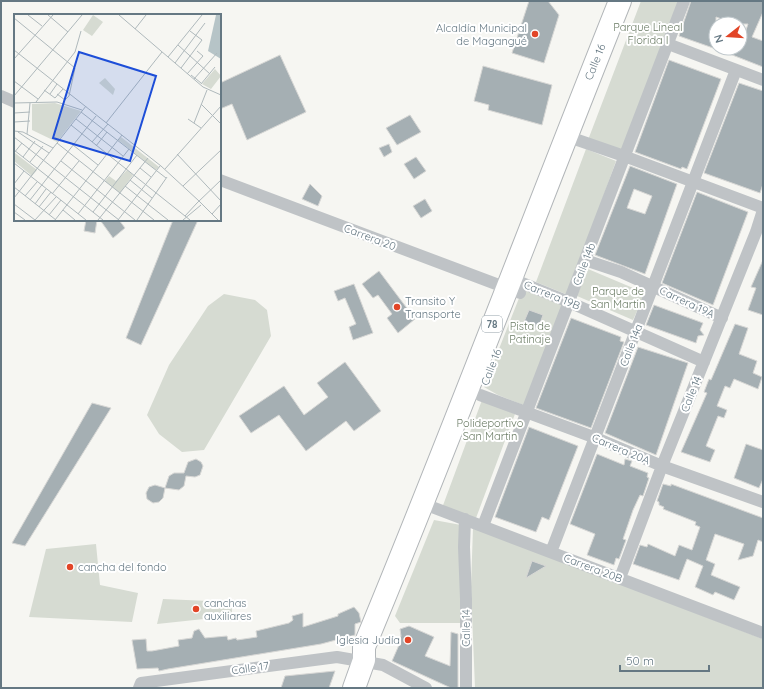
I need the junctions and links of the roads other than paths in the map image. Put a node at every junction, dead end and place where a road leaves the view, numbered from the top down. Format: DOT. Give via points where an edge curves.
graph roads {
  1 [pos="620,1"];
  2 [pos="635,1"];
  3 [pos="684,1"];
  4 [pos="668,44"];
  5 [pos="736,70"];
  6 [pos="763,80"];
  7 [pos="1,96"];
  8 [pos="14,102"];
  9 [pos="572,138"];
  10 [pos="624,156"];
  11 [pos="221,180"];
  12 [pos="694,182"];
  13 [pos="763,209"];
  14 [pos="585,260"];
  15 [pos="515,286"];
  16 [pos="654,287"];
  17 [pos="569,302"];
  18 [pos="722,318"];
  19 [pos="636,331"];
  20 [pos="704,362"];
  21 [pos="480,395"];
  22 [pos="526,411"];
  23 [pos="596,438"];
  24 [pos="662,466"];
  25 [pos="763,502"];
  26 [pos="430,506"];
  27 [pos="465,519"];
  28 [pos="483,526"];
  29 [pos="551,552"];
  30 [pos="620,578"];
  31 [pos="763,633"];
  32 [pos="364,660"];
  33 [pos="139,688"];
  34 [pos="354,688"];
  35 [pos="426,688"];
  36 [pos="466,688"];
  1 -- 9 [label="highway, Calle 16 / 78"];
  2 -- 9 [label="highway, Calle 16 / 78"];
  3 -- 4 [label="street, Calle 14b"];
  4 -- 5 [label="street"];
  4 -- 10 [label="street, Calle 14b"];
  5 -- 6 [label="street"];
  5 -- 12 [label="street, Calle 14a"];
  7 -- 8 [label="street"];
  9 -- 10 [label="street"];
  9 -- 15 [label="highway, Calle 16 / 78"];
  10 -- 12 [label="street"];
  10 -- 14 [label="street, Calle 14b"];
  11 -- 15 [label="street, Carrera 20"];
  12 -- 13 [label="street"];
  12 -- 16 [label="street, Calle 14a"];
  13 -- 18 [label="street, Calle 14"];
  14 -- 16 [label="street, Carrera 19A"];
  14 -- 17 [label="street, Calle 14b"];
  15 -- 17 [label="street, Carrera 19B"];
  15 -- 21 [label="highway, Calle 16 / 78"];
  15 -- 26 [label="highway, Calle 16 / 78"];
  16 -- 18 [label="street, Carrera 19A"];
  16 -- 19 [label="street, Calle 14a"];
  17 -- 19 [label="street, Carrera 19B"];
  17 -- 22 [label="street, Calle 14b"];
  18 -- 20 [label="street, Calle 14"];
  19 -- 20 [label="street, Carrera 19B"];
  19 -- 23 [label="street, Calle 14a"];
  20 -- 24 [label="street, Calle 14"];
  21 -- 22 [label="street, Carrera 20A"];
  21 -- 26 [label="highway, Calle 16 / 78"];
  22 -- 23 [label="street, Carrera 20A"];
  22 -- 28 [label="street, Calle 14b"];
  23 -- 24 [label="street, Carrera 20A"];
  23 -- 29 [label="street, Calle 14a"];
  24 -- 25 [label="street, Carrera 20A"];
  24 -- 30 [label="street, Calle 14"];
  26 -- 27 [label="street, Carrera 20B"];
  26 -- 32 [label="highway, Calle 16 / 78" via="364,647"];
  27 -- 28 [label="street, Carrera 20B"];
  27 -- 36 [label="street, Calle 14"];
  28 -- 29 [label="street, Carrera 20B"];
  29 -- 30 [label="street, Carrera 20B"];
  30 -- 31 [label="street, Carrera 20B"];
  32 -- 33 [label="street, Calle 17" via="337,657 141,683"];
  32 -- 34 [label="highway, Calle 16 / 78"];
  32 -- 35 [label="street" via="383,665"];
}
